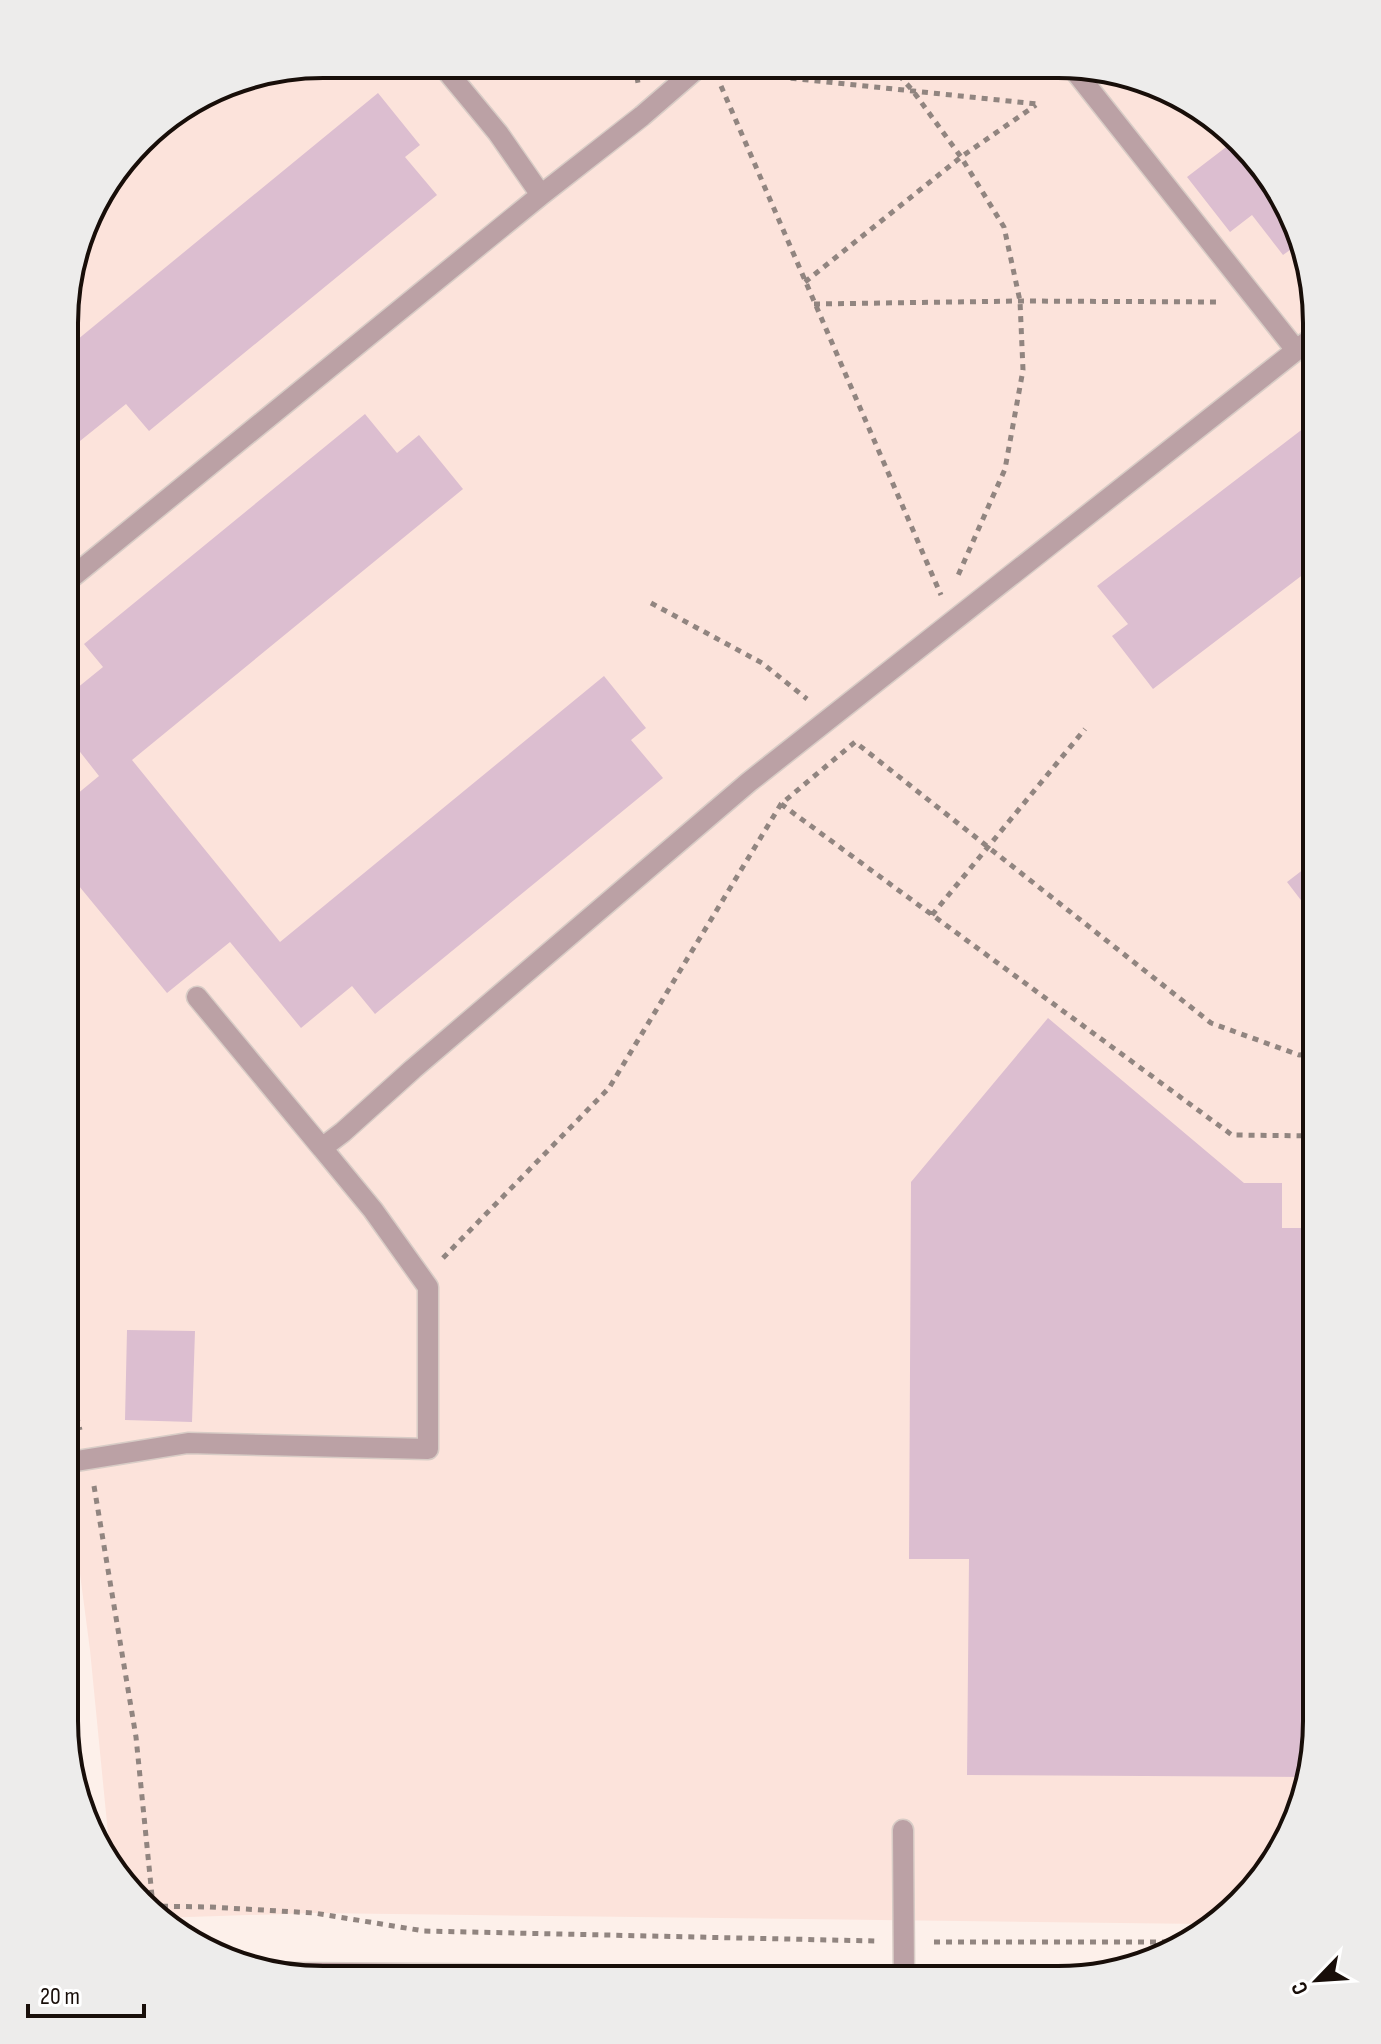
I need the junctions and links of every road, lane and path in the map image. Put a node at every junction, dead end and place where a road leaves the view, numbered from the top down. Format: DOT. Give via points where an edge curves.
graph roads {
  1 [pos="453,78"];
  2 [pos="686,78"];
  3 [pos="788,78"];
  4 [pos="902,78"];
  5 [pos="1082,79"];
  6 [pos="719,82"];
  7 [pos="913,91"];
  8 [pos="961,157"];
  9 [pos="541,195"];
  10 [pos="805,282"];
  11 [pos="1020,301"];
  12 [pos="1233,302"];
  13 [pos="814,304"];
  14 [pos="1303,345"];
  15 [pos="1296,350"];
  16 [pos="78,572"];
  17 [pos="651,603"];
  18 [pos="815,705"];
  19 [pos="1085,729"];
  20 [pos="781,804"];
  21 [pos="988,847"];
  22 [pos="932,915"];
  23 [pos="197,997"];
  24 [pos="1302,1055"];
  25 [pos="1302,1136"];
  26 [pos="322,1148"];
  27 [pos="442,1258"];
  28 [pos="78,1422"];
  29 [pos="87,1459"];
  30 [pos="78,1461"];
  31 [pos="903,1830"];
  32 [pos="151,1895"];
  33 [pos="164,1906"];
  34 [pos="903,1942"];
  35 [pos="1162,1942"];
  36 [pos="904,1966"];
  1 -- 9 [label="lane"];
  2 -- 9 [label="lane"];
  3 -- 7 [label="path"];
  4 -- 7 [label="path"];
  5 -- 15 [label="lane"];
  6 -- 10 [label="path"];
  7 -- 8 [label="path"];
  7 -- 8 [label="path" via="1037,104"];
  8 -- 10 [label="path"];
  8 -- 11 [label="path" via="1004,227"];
  9 -- 16 [label="lane"];
  10 -- 13 [label="path"];
  11 -- 12 [label="path"];
  11 -- 13 [label="path"];
  11 -- 13 [label="path" via="1023,370 1005,469 945,604"];
  14 -- 15 [label="lane"];
  15 -- 26 [label="lane" via="749,782"];
  17 -- 18 [label="path" via="762,663"];
  19 -- 21 [label="path"];
  20 -- 21 [label="path" via="855,742"];
  20 -- 22 [label="path"];
  20 -- 27 [label="path" via="609,1088"];
  21 -- 22 [label="path"];
  21 -- 24 [label="path" via="1211,1023"];
  22 -- 25 [label="path" via="1232,1135"];
  23 -- 26 [label="lane"];
  26 -- 29 [label="lane" via="428,1287 428,1449 188,1443"];
  28 -- 29 [label="path"];
  29 -- 30 [label="lane"];
  29 -- 32 [label="path" via="136,1737"];
  31 -- 34 [label="lane"];
  33 -- 34 [label="path" via="314,1913 424,1931"];
  34 -- 35 [label="path"];
  34 -- 36 [label="lane"];
}
